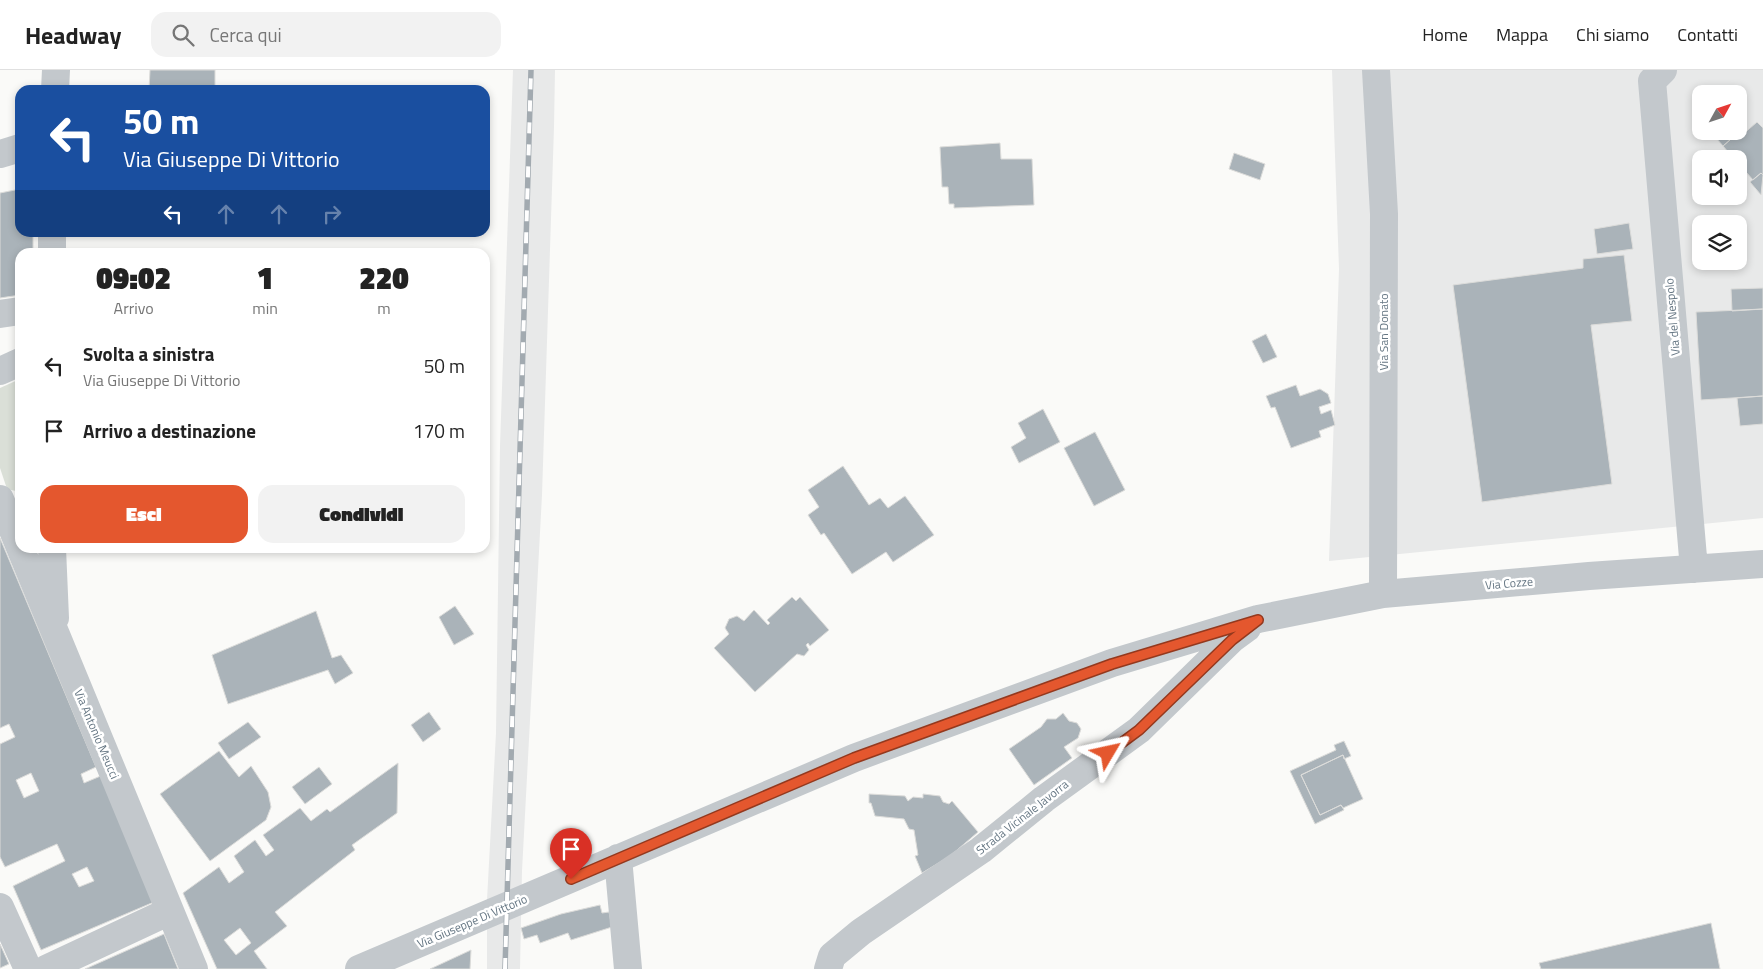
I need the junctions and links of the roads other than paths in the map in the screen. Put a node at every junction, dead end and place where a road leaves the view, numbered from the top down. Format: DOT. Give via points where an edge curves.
graph roads {
  1 [pos="56,70"];
  2 [pos="1376,70"];
  3 [pos="1664,70"];
  4 [pos="55,85"];
  5 [pos="15,150"];
  6 [pos="0,154"];
  7 [pos="15,312"];
  8 [pos="0,314"];
  9 [pos="15,364"];
  10 [pos="0,371"];
  11 [pos="6,504"];
  12 [pos="15,528"];
  13 [pos="24,553"];
  14 [pos="52,553"];
  15 [pos="1763,564"];
  16 [pos="1694,569"];
  17 [pos="1382,594"];
  18 [pos="1258,620"];
  19 [pos="56,637"];
  20 [pos="618,858"];
  21 [pos="0,907"];
  22 [pos="170,911"];
  23 [pos="28,969"];
  24 [pos="46,969"];
  25 [pos="194,969"];
  26 [pos="359,969"];
  27 [pos="628,969"];
  28 [pos="828,969"];
  1 -- 4 [label="street"];
  2 -- 17 [label="street, Via San Donato" via="1384,214"];
  3 -- 16 [label="street, Via del Nespolo" via="1652,81"];
  5 -- 6 [label="street"];
  7 -- 8 [label="street"];
  9 -- 10 [label="street"];
  11 -- 12 [label="street, Via Antonio Meucci"];
  13 -- 19 [label="street, Via Antonio Meucci"];
  14 -- 19 [label="street"];
  15 -- 16 [label="street, Via Cozze"];
  16 -- 17 [label="street, Via Cozze"];
  17 -- 18 [label="street, Via Cozze"];
  18 -- 20 [label="street, Via Giuseppe Di Vittorio" via="1112,664 854,758"];
  18 -- 28 [label="street, Strada Vicinale Javorra" via="1232,640 1139,730 1044,799 981,850 861,932 832,956"];
  19 -- 22 [label="street, Via Antonio Meucci"];
  20 -- 26 [label="street, Via Giuseppe Di Vittorio"];
  20 -- 27 [label="street"];
  21 -- 23 [label="street"];
  22 -- 24 [label="street"];
  22 -- 25 [label="street, Via Antonio Meucci"];
}
